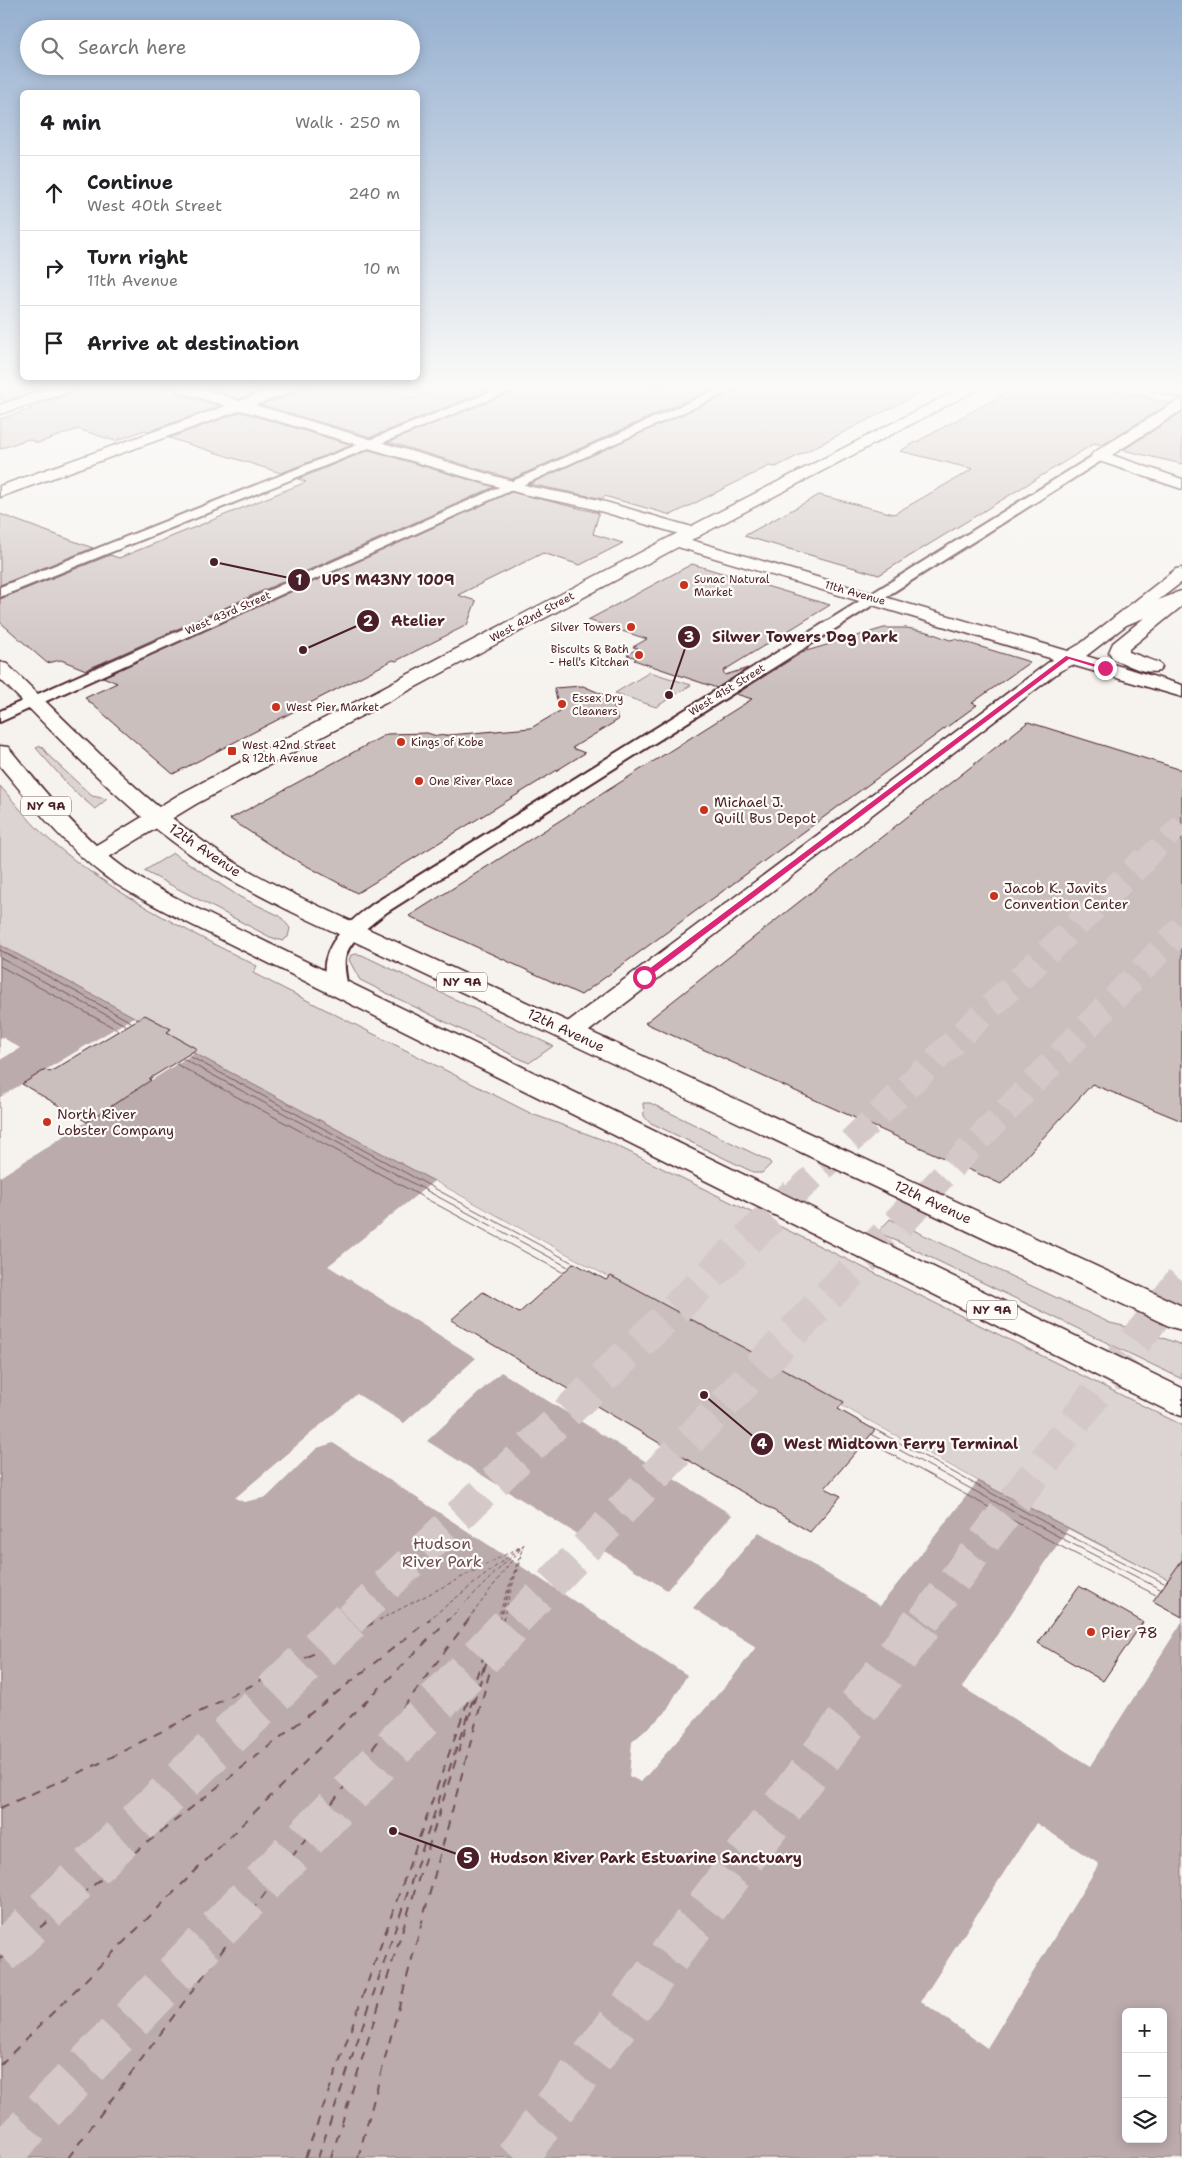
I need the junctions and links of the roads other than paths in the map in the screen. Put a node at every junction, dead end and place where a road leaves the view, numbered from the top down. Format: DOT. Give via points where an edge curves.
graph roads {
  1 [pos="260,489"];
  2 [pos="522,489"];
  3 [pos="778,489"];
  4 [pos="1047,489"];
  5 [pos="685,537"];
  6 [pos="1182,573"];
  7 [pos="0,592"];
  8 [pos="881,594"];
  9 [pos="1182,597"];
  10 [pos="1121,621"];
  11 [pos="1077,652"];
  12 [pos="0,668"];
  13 [pos="1182,675"];
  14 [pos="1182,691"];
  15 [pos="36,701"];
  16 [pos="0,718"];
  17 [pos="0,752"];
  18 [pos="158,817"];
  19 [pos="96,856"];
  20 [pos="353,932"];
  21 [pos="337,987"];
  22 [pos="571,1032"];
  23 [pos="1182,1319"];
  24 [pos="1182,1403"];
  1 -- 7 [label="street"];
  2 -- 5 [label="main road, 11th Avenue" via="574,509"];
  2 -- 15 [label="street, West 43rd Street"];
  3 -- 5 [label="main road, West 42nd Street"];
  4 -- 8 [label="street, West 41st Street"];
  5 -- 8 [label="main road, 11th Avenue"];
  5 -- 18 [label="main road, West 42nd Street"];
  6 -- 10 [label="main road"];
  8 -- 11 [label="main road, 11th Avenue"];
  8 -- 20 [label="street, West 41st Street" via="380,908"];
  9 -- 10 [label="main road"];
  9 -- 13 [label="main road" via="1118,652 1131,661"];
  10 -- 11 [label="main road"];
  11 -- 14 [label="main road, 11th Avenue"];
  11 -- 22 [label="main road"];
  12 -- 15 [label="main road, 12th Avenue / NY 9A"];
  15 -- 16 [label="street, West 43rd Street"];
  15 -- 18 [label="main road, 12th Avenue / NY 9A"];
  17 -- 19 [label="main road, NY 9A" via="45,806"];
  18 -- 19 [label="main road, West 42nd Street"];
  18 -- 20 [label="main road, 12th Avenue / NY 9A" via="184,839 248,880"];
  19 -- 21 [label="main road, NY 9A" via="119,874 183,911"];
  20 -- 21 [label="street, West 41st Street" via="336,954"];
  20 -- 22 [label="main road, 12th Avenue / NY 9A"];
  21 -- 24 [label="main road, NY 9A"];
  22 -- 23 [label="main road, 12th Avenue / NY 9A"];
}
